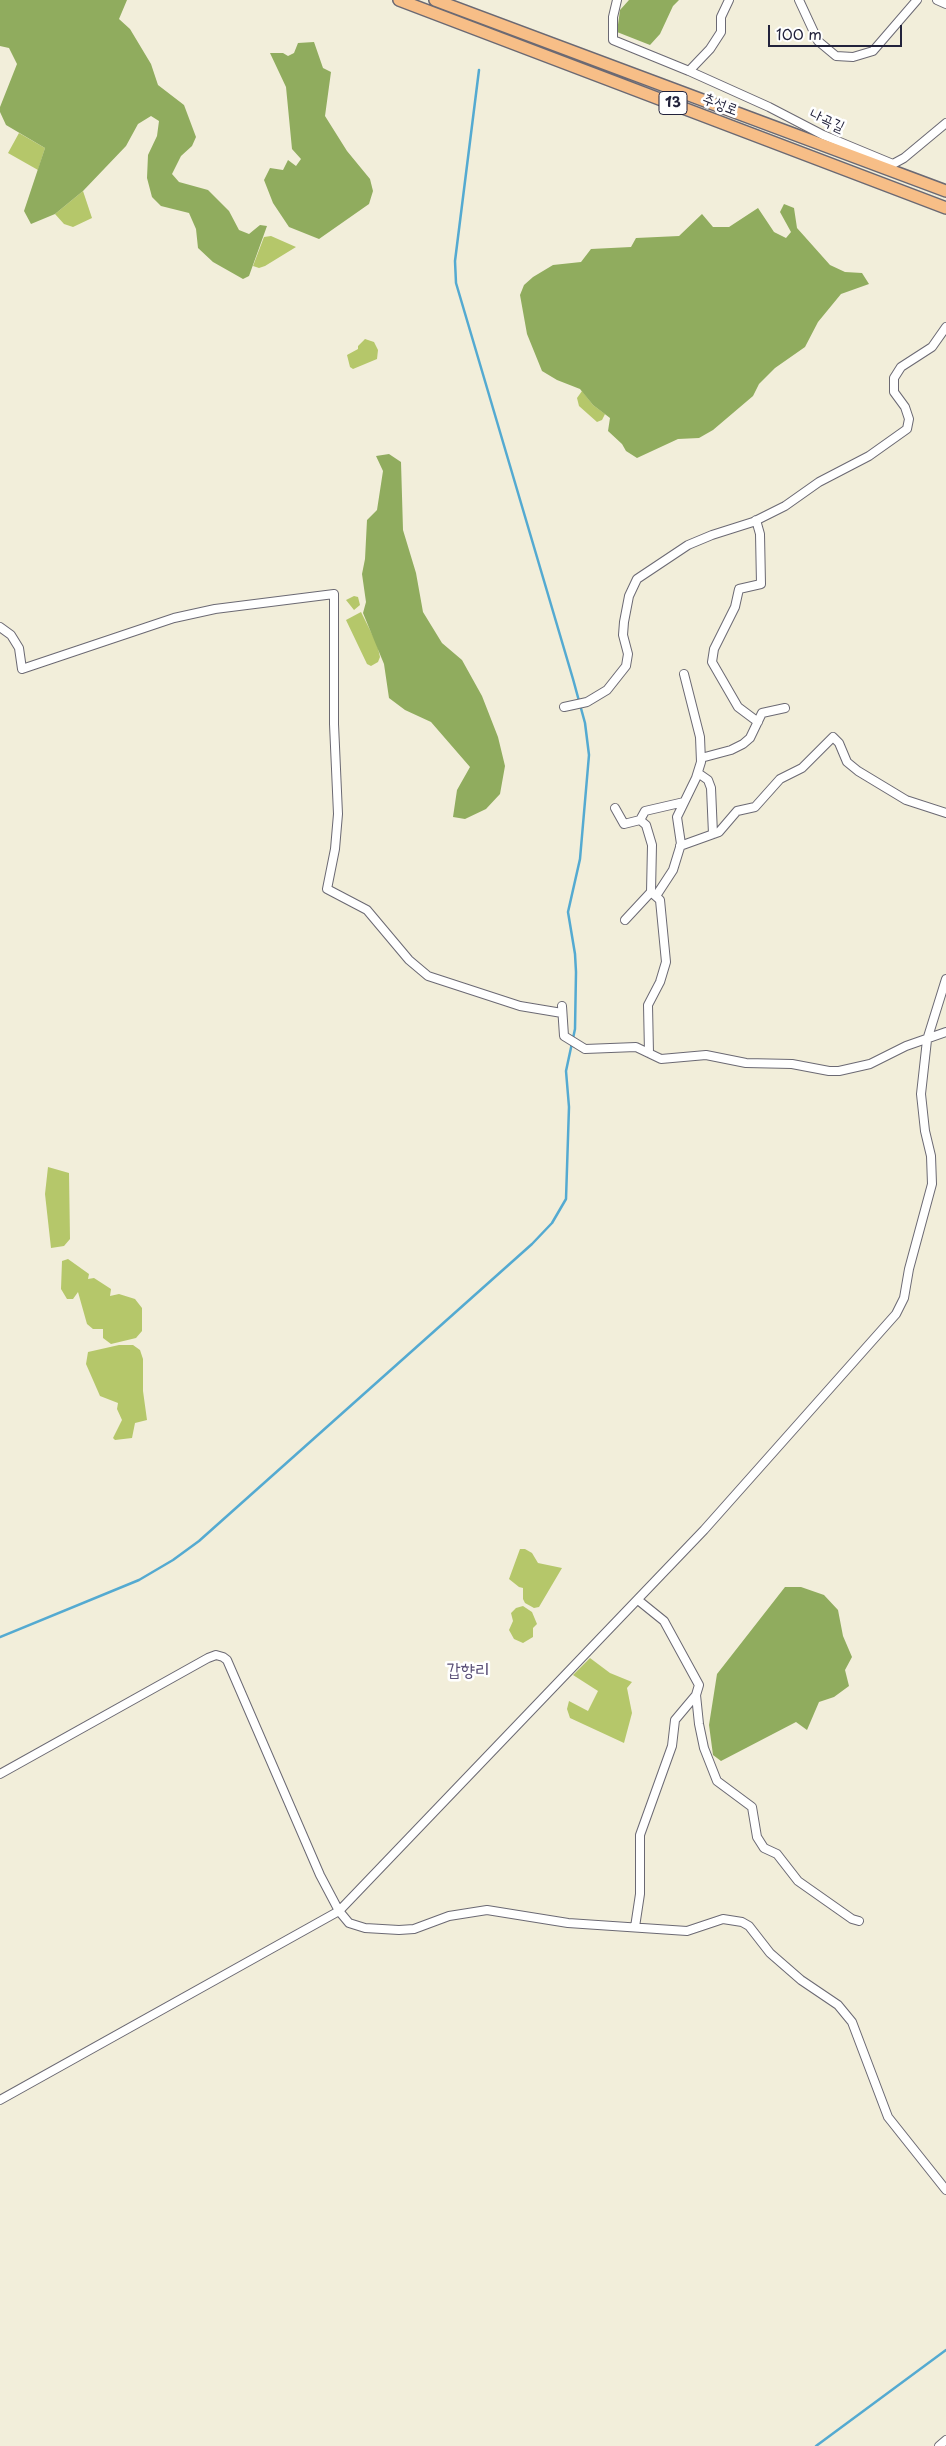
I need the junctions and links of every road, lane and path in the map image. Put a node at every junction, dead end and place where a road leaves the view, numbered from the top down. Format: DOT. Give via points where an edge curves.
graph roads {
  1 [pos="399,0"];
  2 [pos="435,0"];
  3 [pos="617,0"];
  4 [pos="729,0"];
  5 [pos="799,0"];
  6 [pos="916,0"];
  7 [pos="938,0"];
  8 [pos="946,4"];
  9 [pos="690,70"];
  10 [pos="946,122"];
  11 [pos="946,192"];
  12 [pos="946,208"];
  13 [pos="946,328"];
  14 [pos="756,520"];
  15 [pos="0,627"];
  16 [pos="684,674"];
  17 [pos="567,706"];
  18 [pos="785,708"];
  19 [pos="758,722"];
  20 [pos="701,758"];
  21 [pos="698,773"];
  22 [pos="684,802"];
  23 [pos="615,808"];
  24 [pos="946,813"];
  25 [pos="640,820"];
  26 [pos="713,834"];
  27 [pos="680,846"];
  28 [pos="654,894"];
  29 [pos="625,920"];
  30 [pos="946,979"];
  31 [pos="946,1032"];
  32 [pos="927,1040"];
  33 [pos="649,1054"];
  34 [pos="638,1600"];
  35 [pos="696,1695"];
  36 [pos="0,1774"];
  37 [pos="340,1911"];
  38 [pos="859,1921"];
  39 [pos="635,1927"];
  40 [pos="0,2100"];
  41 [pos="946,2190"];
  42 [pos="946,2440"];
  43 [pos="939,2446"];
  1 -- 12 [label="main road, 추성로 / 13"];
  2 -- 11 [label="main road, 추성로 / 13"];
  3 -- 9 [label="street, 나곡길" via="613,40"];
  4 -- 9 [label="street" via="721,17 721,32"];
  5 -- 6 [label="street" via="818,41 836,56 853,57 873,50"];
  7 -- 8 [label="street"];
  9 -- 10 [label="street, 나곡길" via="823,135 893,164"];
  13 -- 14 [label="street" via="932,347 901,367 894,378 894,392 910,419 908,429 869,456"];
  14 -- 17 [label="street" via="688,545 637,579 629,596 624,622 628,654 626,666 607,690 588,702"];
  14 -- 19 [label="street" via="760,534 760,584 739,589 735,607 714,649 712,662 738,707"];
  15 -- 33 [label="street" via="11,635 19,648 22,669 182,616 334,594 338,814 327,889 367,910 409,960 428,976 520,1006 562,1009 563,1033 566,1039 579,1047 594,1050 636,1048"];
  16 -- 20 [label="street" via="695,713"];
  18 -- 19 [label="street" via="762,713"];
  19 -- 20 [label="street" via="743,744"];
  20 -- 21 [label="street"];
  21 -- 22 [label="street"];
  21 -- 26 [label="street" via="708,780 711,788"];
  22 -- 25 [label="street" via="645,811"];
  22 -- 27 [label="street" via="677,820"];
  23 -- 25 [label="street" via="624,824"];
  24 -- 26 [label="street" via="906,800 858,771 847,762 833,737 802,768 780,779 756,807 737,811 724,829"];
  25 -- 28 [label="street" via="646,825 652,845"];
  26 -- 27 [label="street"];
  27 -- 28 [label="street" via="670,878"];
  28 -- 29 [label="street"];
  28 -- 33 [label="street" via="660,900 666,962 648,1005"];
  30 -- 32 [label="street"];
  31 -- 32 [label="street"];
  32 -- 33 [label="street" via="906,1046 870,1064 839,1071 792,1064 746,1063 706,1055 661,1059"];
  32 -- 34 [label="street" via="921,1094 932,1184 899,1310"];
  34 -- 35 [label="street" via="664,1621 698,1685"];
  34 -- 37 [label="street"];
  35 -- 38 [label="street" via="704,1748 717,1781 752,1807 757,1837 764,1848 777,1854 798,1881"];
  35 -- 39 [label="street" via="675,1720 672,1746 640,1835 640,1894"];
  36 -- 37 [label="street" via="208,1658 223,1657 320,1875"];
  37 -- 39 [label="street" via="350,1923 381,1930 414,1928 449,1916 487,1910 568,1923"];
  37 -- 40 [label="street"];
  39 -- 41 [label="street" via="688,1931 724,1919 748,1926 770,1953 801,1980 838,2005 852,2022 888,2117"];
  42 -- 43 [label="street"];
}
